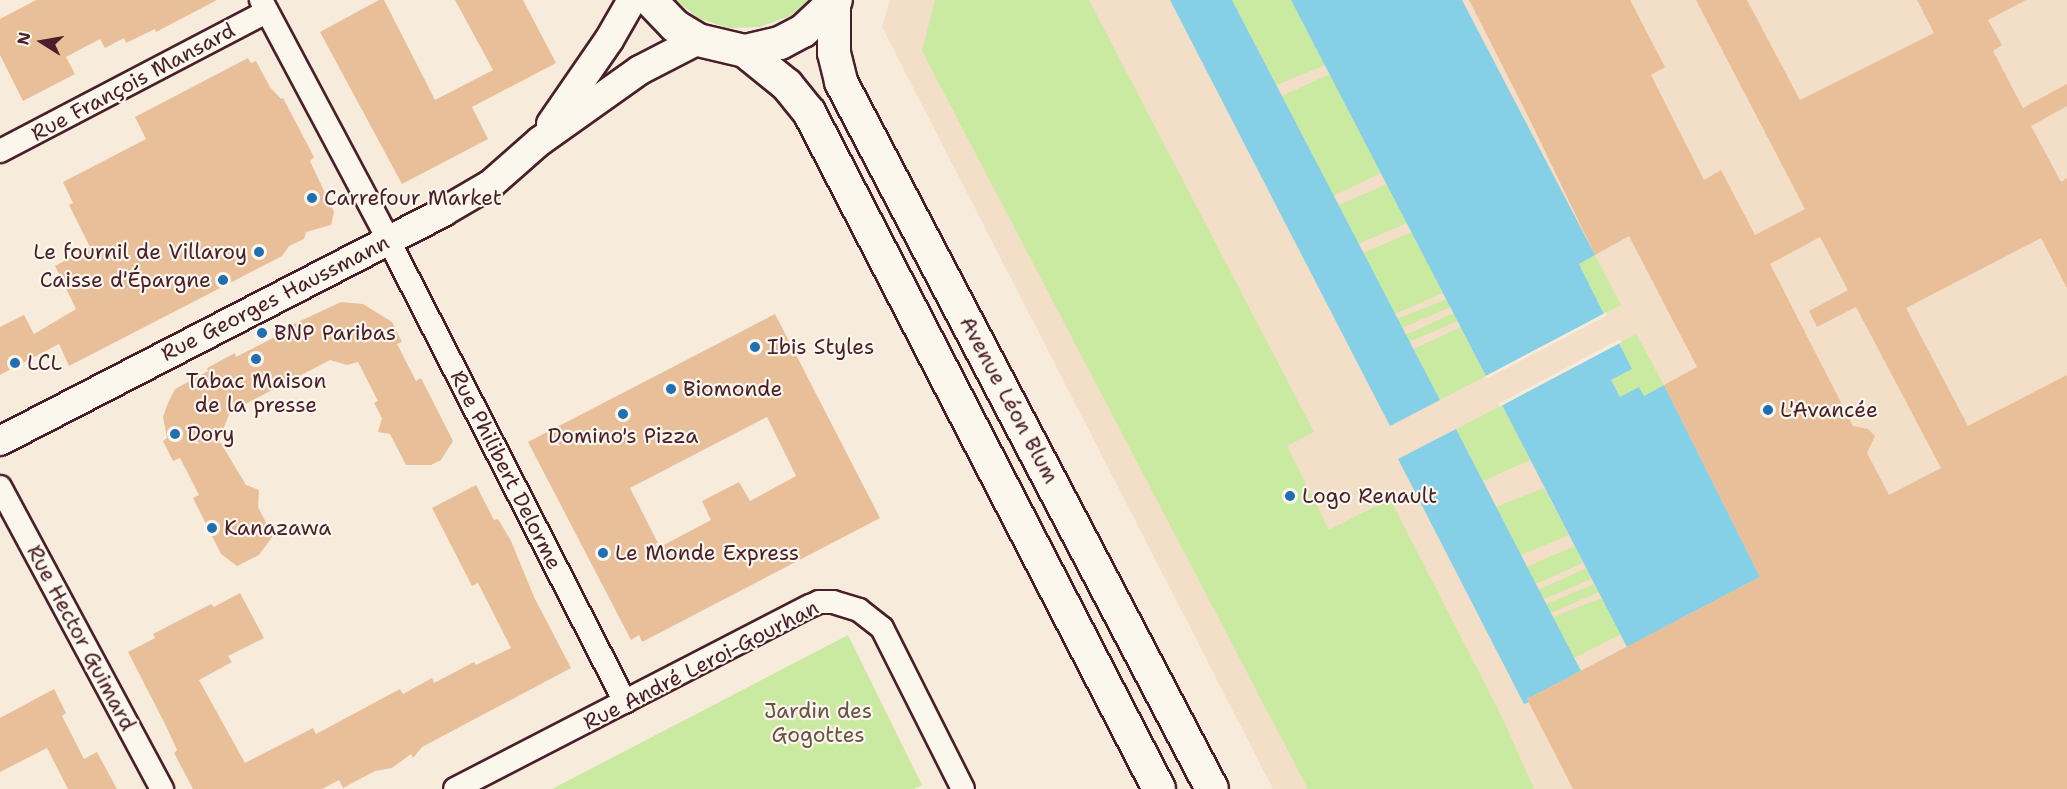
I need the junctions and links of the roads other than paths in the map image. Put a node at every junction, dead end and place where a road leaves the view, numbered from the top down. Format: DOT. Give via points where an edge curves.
graph roads {
  1 [pos="632,0"];
  2 [pos="650,0"];
  3 [pos="835,2"];
  4 [pos="263,6"];
  5 [pos="698,40"];
  6 [pos="746,51"];
  7 [pos="540,141"];
  8 [pos="0,151"];
  9 [pos="387,239"];
  10 [pos="0,441"];
  11 [pos="0,487"];
  12 [pos="625,702"];
  13 [pos="162,789"];
  14 [pos="455,789"];
  15 [pos="963,789"];
  16 [pos="1159,789"];
  17 [pos="1212,789"];
  1 -- 7 [label="street, Rue Georges Haussmann"];
  2 -- 5 [label="main road" via="675,26"];
  3 -- 6 [label="main road" via="802,32 780,43"];
  3 -- 17 [label="main road, Avenue Léon Blum" via="834,53 842,81"];
  4 -- 8 [label="street, Rue François Mansard"];
  4 -- 9 [label="street, Rue Philibert Delorme"];
  5 -- 6 [label="main road"];
  5 -- 7 [label="street, Rue Georges Haussmann" via="640,70"];
  6 -- 16 [label="main road, Avenue Léon Blum" via="787,85 809,112"];
  7 -- 9 [label="street, Rue Georges Haussmann" via="490,184"];
  9 -- 10 [label="street, Rue Georges Haussmann"];
  9 -- 12 [label="street, Rue Philibert Delorme"];
  11 -- 13 [label="street, Rue Hector Guimard"];
  12 -- 14 [label="street, Rue André Leroi-Gourhan"];
  12 -- 15 [label="street, Rue André Leroi-Gourhan" via="819,602 846,604 882,628"];
}
